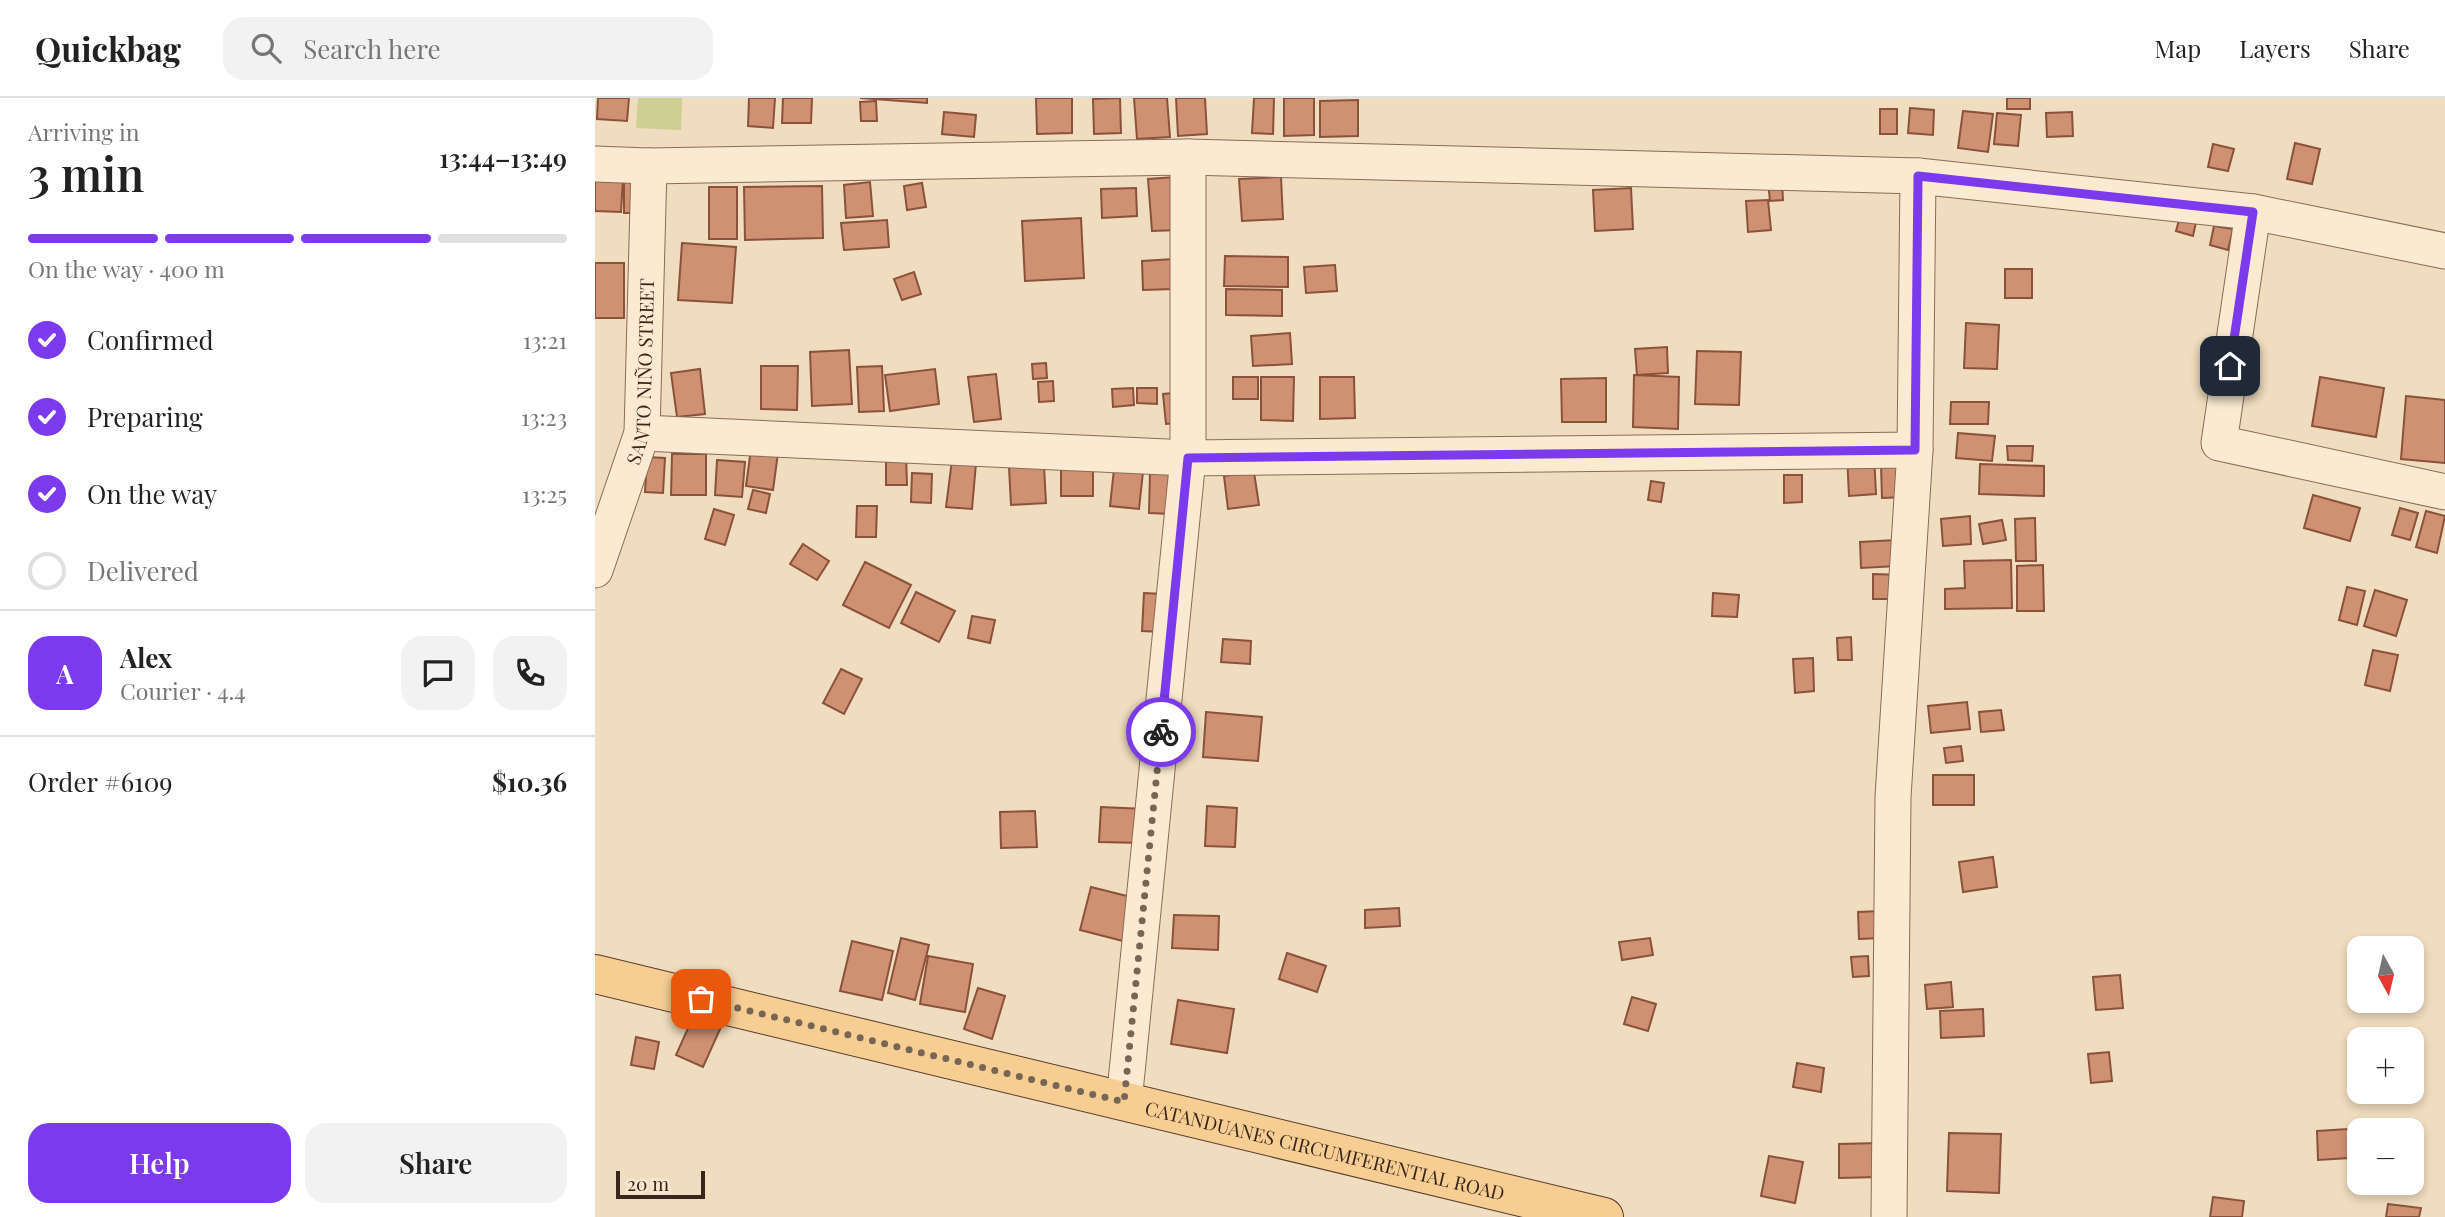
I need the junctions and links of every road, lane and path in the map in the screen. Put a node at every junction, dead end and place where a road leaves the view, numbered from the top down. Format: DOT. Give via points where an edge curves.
graph roads {
  1 [pos="1188,157"];
  2 [pos="595,164"];
  3 [pos="649,166"];
  4 [pos="1918,176"];
  5 [pos="2253,212"];
  6 [pos="2445,251"];
  7 [pos="642,433"];
  8 [pos="1915,450"];
  9 [pos="1188,458"];
  10 [pos="2445,492"];
  11 [pos="595,570"];
  12 [pos="595,974"];
  13 [pos="1124,1102"];
  14 [pos="1604,1217"];
  15 [pos="1889,1217"];
  1 -- 3 [label="street"];
  1 -- 4 [label="street"];
  1 -- 9 [label="street"];
  2 -- 3 [label="street"];
  3 -- 7 [label="street, SANTO NIÑO STREET"];
  4 -- 5 [label="street"];
  4 -- 8 [label="street"];
  5 -- 6 [label="street"];
  5 -- 10 [label="street" via="2219,443"];
  7 -- 9 [label="street"];
  7 -- 11 [label="street, SANTO NIÑO STREET"];
  8 -- 9 [label="street"];
  8 -- 15 [label="street" via="1893,797"];
  9 -- 13 [label="street"];
  12 -- 13 [label="main road, CATANDUANES CIRCUMFERENTIAL ROAD"];
  13 -- 14 [label="main road, CATANDUANES CIRCUMFERENTIAL ROAD"];
}
